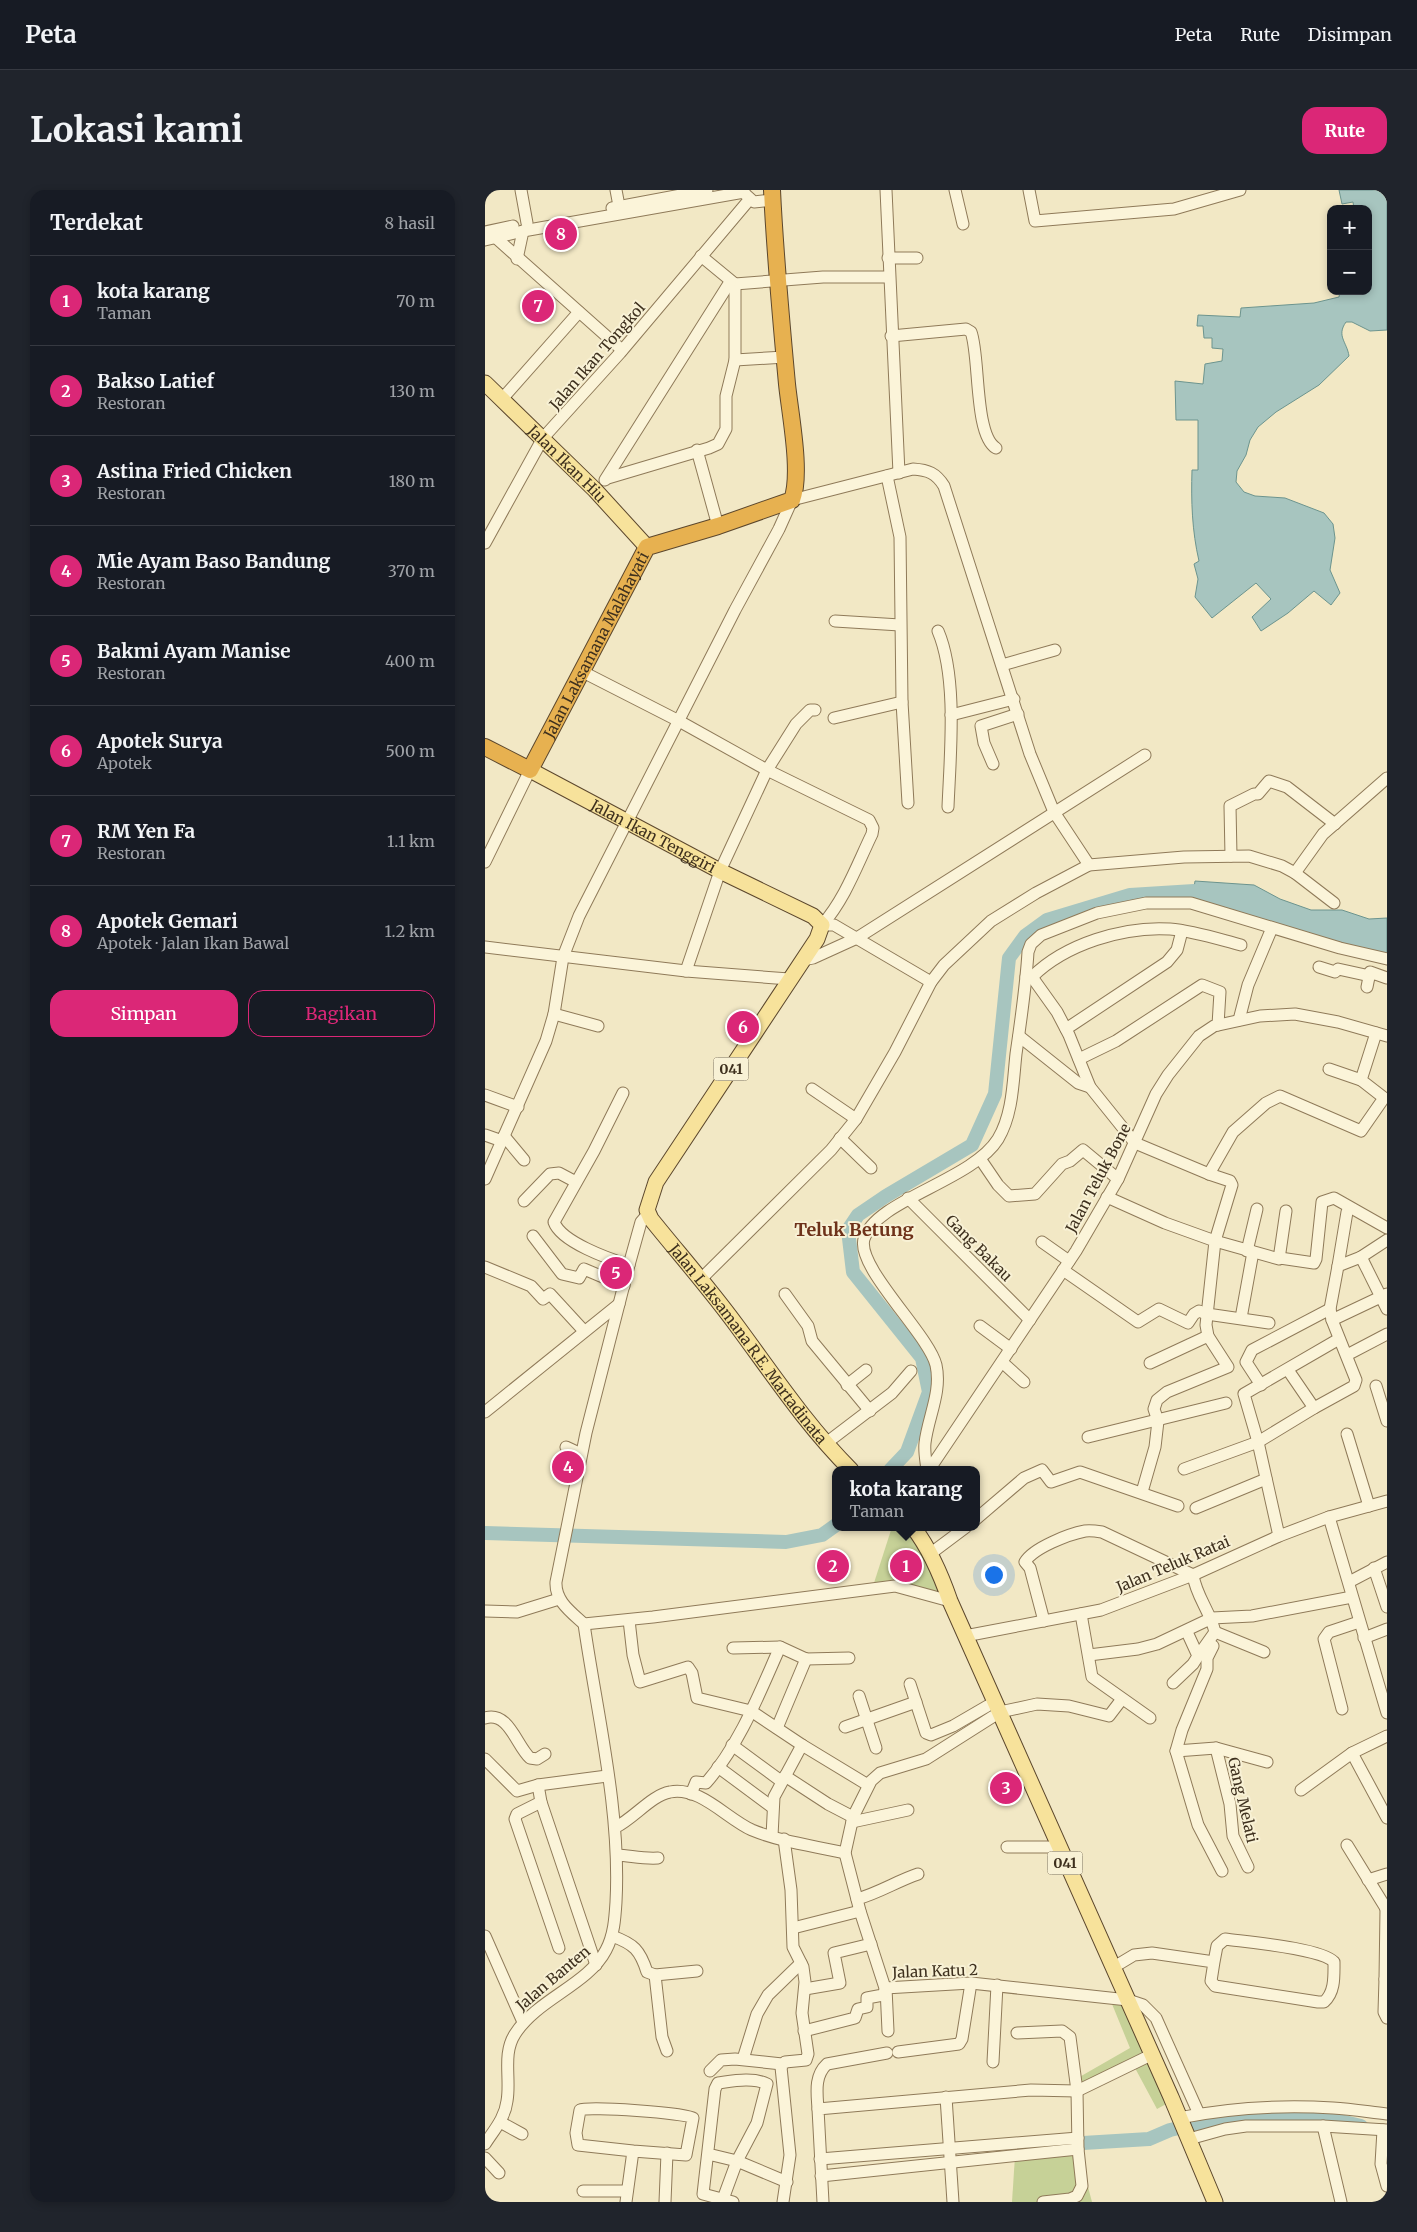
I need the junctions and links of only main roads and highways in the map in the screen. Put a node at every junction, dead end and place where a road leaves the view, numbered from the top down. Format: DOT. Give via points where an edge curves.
graph roads {
  1 [pos="772,195"];
  2 [pos="485,383"];
  3 [pos="647,547"];
  4 [pos="485,748"];
  5 [pos="530,770"];
  6 [pos="647,1215"];
  7 [pos="847,1466"];
  8 [pos="916,1531"];
  9 [pos="1215,2202"];
  1 -- 3 [label="highway, Jalan Laksamana Malahayati" via="797,488 792,500"];
  2 -- 3 [label="main road, Jalan Ikan Hiu" via="595,490"];
  3 -- 5 [label="highway, Jalan Laksamana Malahayati"];
  4 -- 5 [label="highway, Jalan Ikan Tenggiri"];
  5 -- 6 [label="main road, Jalan Ikan Tenggiri / 041" via="720,871 813,916 822,925 803,960 656,1182 648,1199"];
  6 -- 7 [label="main road, Jalan Laksamana R.E. Martadinata" via="701,1279 825,1444"];
  8 -- 9 [label="main road, 041" via="942,1577 950,1602 1114,1967"];
}
